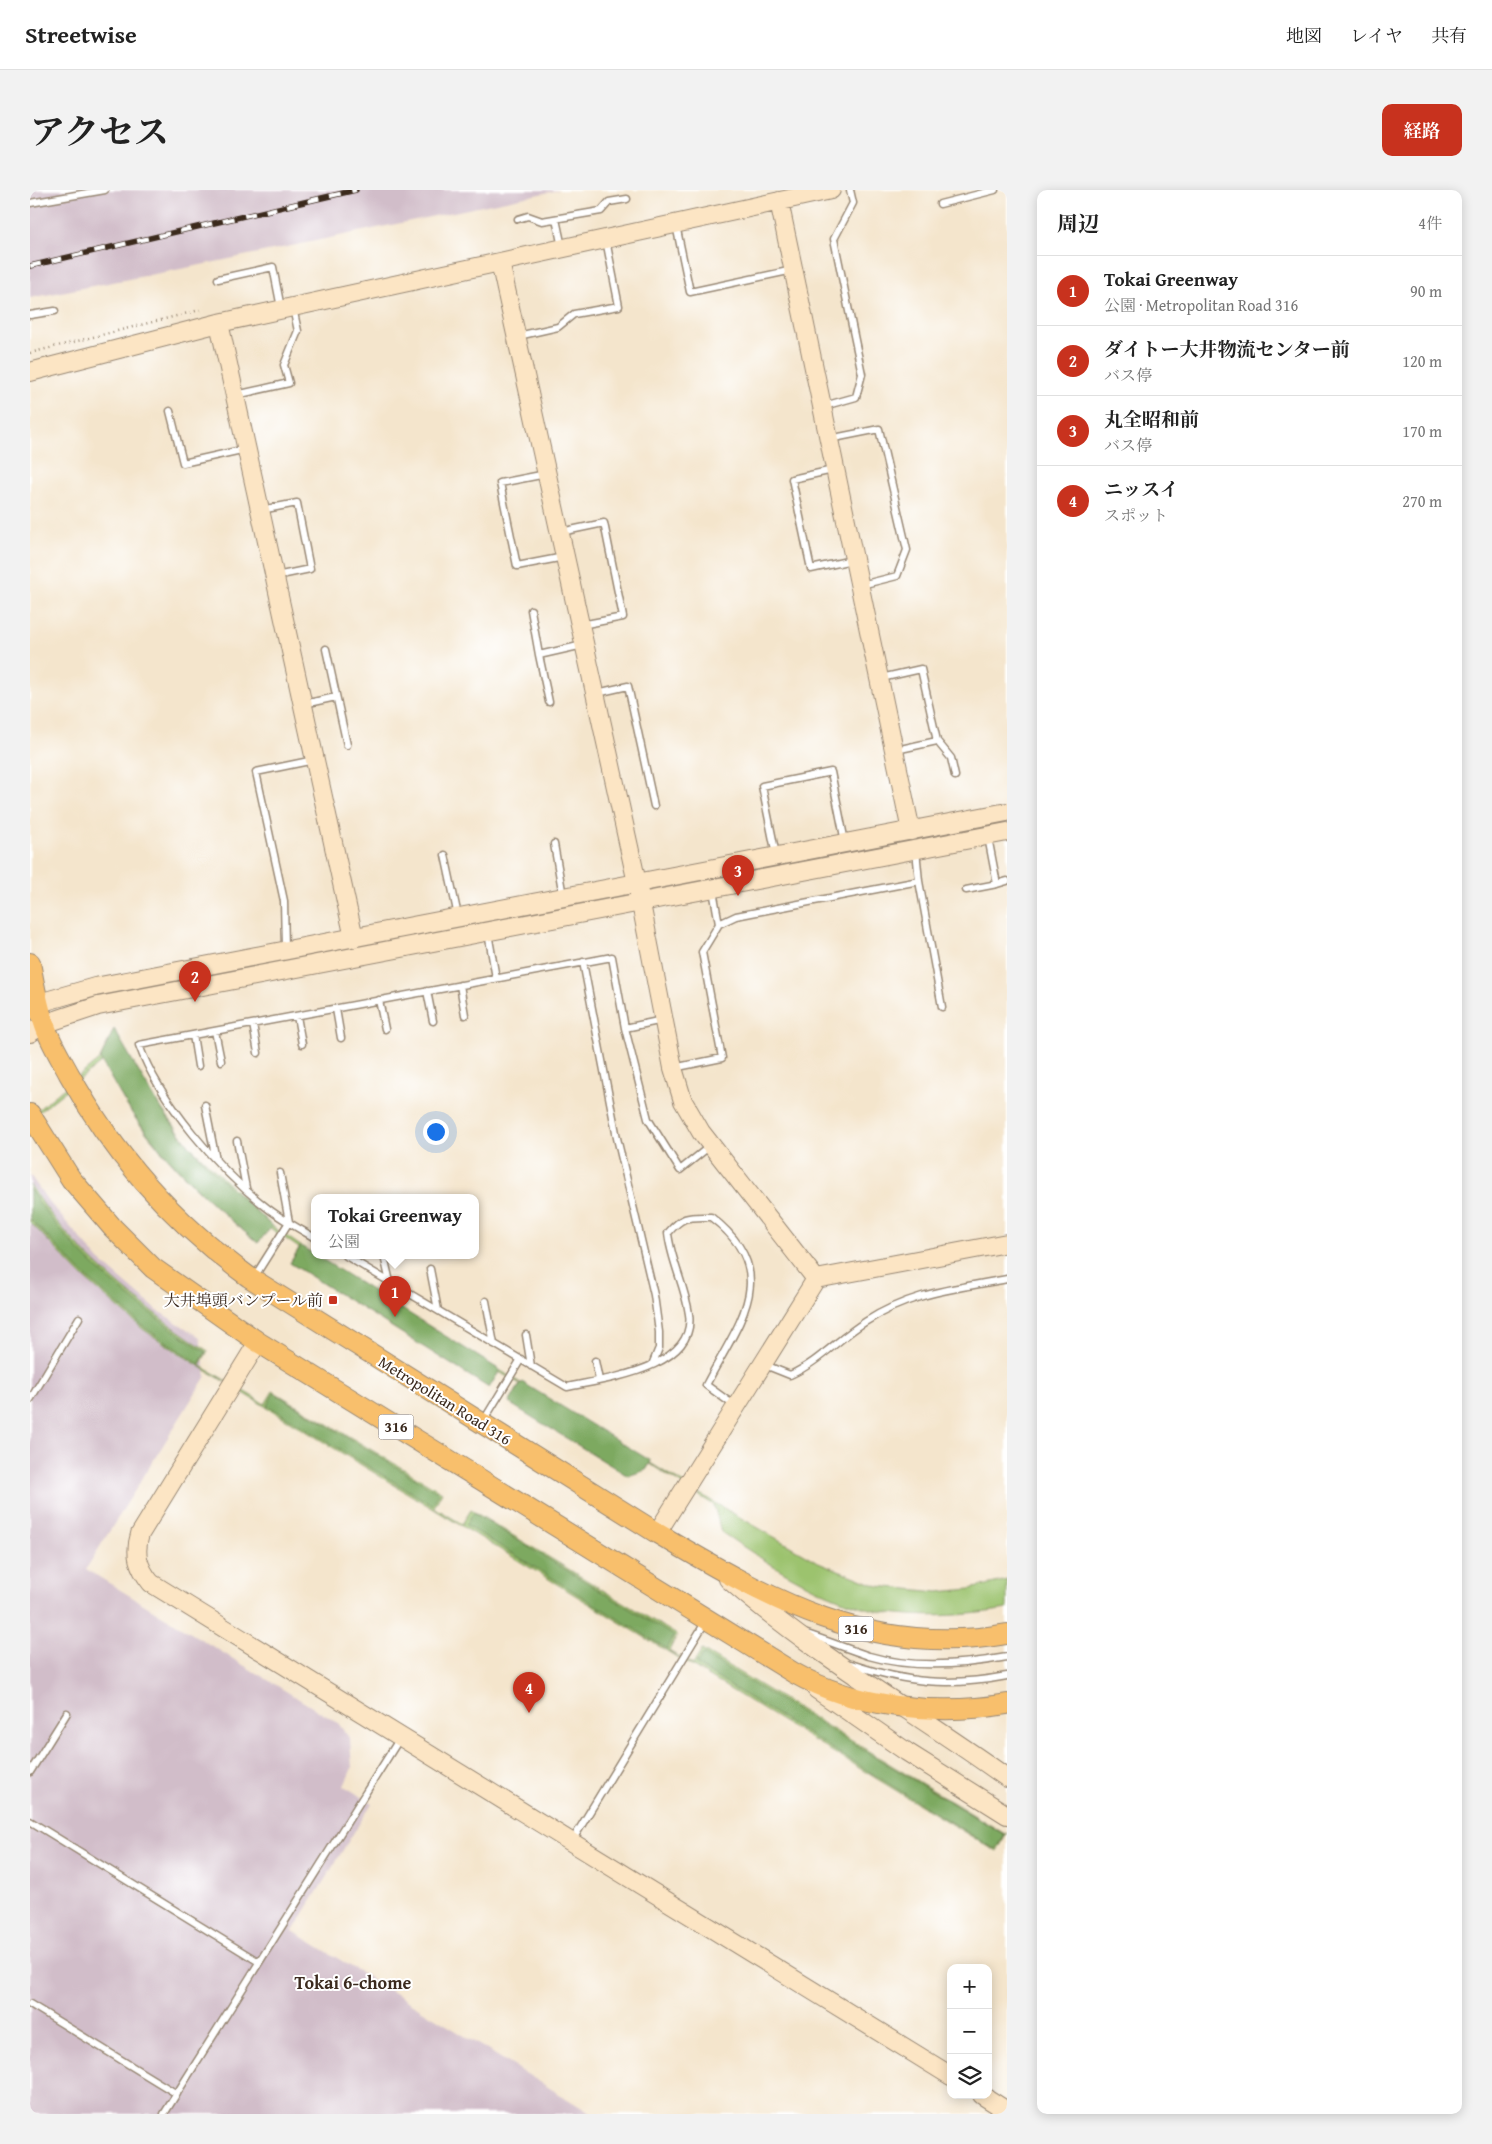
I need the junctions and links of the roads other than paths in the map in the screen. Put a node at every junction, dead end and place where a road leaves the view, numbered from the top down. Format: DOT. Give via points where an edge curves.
graph roads {
  1 [pos="105,190"];
  2 [pos="831,190"];
  3 [pos="850,190"];
  4 [pos="995,190"];
  5 [pos="627,199"];
  6 [pos="779,201"];
  7 [pos="30,203"];
  8 [pos="940,204"];
  9 [pos="518,218"];
  10 [pos="556,219"];
  11 [pos="676,224"];
  12 [pos="605,239"];
  13 [pos="562,248"];
  14 [pos="500,262"];
  15 [pos="793,270"];
  16 [pos="218,279"];
  17 [pos="287,308"];
  18 [pos="55,311"];
  19 [pos="30,315"];
  20 [pos="219,323"];
  21 [pos="517,336"];
  22 [pos="30,372"];
  23 [pos="235,395"];
  24 [pos="822,406"];
  25 [pos="170,411"];
  26 [pos="828,440"];
  27 [pos="247,449"];
  28 [pos="834,470"];
  29 [pos="547,474"];
  30 [pos="260,510"];
  31 [pos="560,532"];
  32 [pos="565,557"];
  33 [pos="854,560"];
  34 [pos="275,576"];
  35 [pos="860,585"];
  36 [pos="530,610"];
  37 [pos="580,625"];
  38 [pos="584,645"];
  39 [pos="326,650"];
  40 [pos="539,655"];
  41 [pos="880,679"];
  42 [pos="595,693"];
  43 [pos="336,697"];
  44 [pos="549,702"];
  45 [pos="303,704"];
  46 [pos="937,741"];
  47 [pos="347,745"];
  48 [pos="895,750"];
  49 [pos="315,760"];
  50 [pos="955,776"];
  51 [pos="654,806"];
  52 [pos="1007,812"];
  53 [pos="911,831"];
  54 [pos="1007,832"];
  55 [pos="988,836"];
  56 [pos="845,843"];
  57 [pos="554,844"];
  58 [pos="916,849"];
  59 [pos="445,855"];
  60 [pos="776,856"];
  61 [pos="919,881"];
  62 [pos="1007,881"];
  63 [pos="637,883"];
  64 [pos="997,884"];
  65 [pos="713,888"];
  66 [pos="966,890"];
  67 [pos="564,897"];
  68 [pos="641,902"];
  69 [pos="458,918"];
  70 [pos="719,924"];
  71 [pos="488,932"];
  72 [pos="354,938"];
  73 [pos="285,952"];
  74 [pos="583,962"];
  75 [pos="30,963"];
  76 [pos="496,978"];
  77 [pos="460,985"];
  78 [pos="428,991"];
  79 [pos="379,1000"];
  80 [pos="34,1006"];
  81 [pos="942,1007"];
  82 [pos="336,1009"];
  83 [pos="465,1015"];
  84 [pos="297,1016"];
  85 [pos="663,1020"];
  86 [pos="433,1021"];
  87 [pos="253,1024"];
  88 [pos="625,1028"];
  89 [pos="37,1029"];
  90 [pos="385,1029"];
  91 [pos="215,1031"];
  92 [pos="193,1035"];
  93 [pos="341,1038"];
  94 [pos="302,1044"];
  95 [pos="258,1054"];
  96 [pos="221,1062"];
  97 [pos="198,1066"];
  98 [pos="673,1068"];
  99 [pos="205,1105"];
  100 [pos="30,1114"];
  101 [pos="237,1141"];
  102 [pos="710,1145"];
  103 [pos="216,1160"];
  104 [pos="280,1173"];
  105 [pos="246,1189"];
  106 [pos="289,1222"];
  107 [pos="311,1236"];
  108 [pos="1007,1243"];
  109 [pos="351,1259"];
  110 [pos="385,1259"];
  111 [pos="430,1269"];
  112 [pos="816,1279"];
  113 [pos="1007,1279"];
  114 [pos="253,1280"];
  115 [pos="390,1282"];
  116 [pos="486,1301"];
  117 [pos="438,1310"];
  118 [pos="79,1318"];
  119 [pos="526,1335"];
  120 [pos="258,1342"];
  121 [pos="494,1344"];
  122 [pos="521,1359"];
  123 [pos="596,1361"];
  124 [pos="764,1364"];
  125 [pos="652,1365"];
  126 [pos="532,1366"];
  127 [pos="599,1380"];
  128 [pos="30,1400"];
  129 [pos="737,1408"];
  130 [pos="482,1424"];
  131 [pos="657,1533"];
  132 [pos="716,1569"];
  133 [pos="707,1619"];
  134 [pos="785,1626"];
  135 [pos="1007,1634"];
  136 [pos="824,1656"];
  137 [pos="1007,1657"];
  138 [pos="794,1674"];
  139 [pos="1007,1676"];
  140 [pos="1007,1704"];
  141 [pos="902,1705"];
  142 [pos="67,1713"];
  143 [pos="401,1737"];
  144 [pos="30,1772"];
  145 [pos="1007,1778"];
  146 [pos="1007,1815"];
  147 [pos="30,1822"];
  148 [pos="572,1842"];
  149 [pos="259,1962"];
  150 [pos="30,2004"];
  151 [pos="947,2074"];
  152 [pos="177,2094"];
  153 [pos="988,2099"];
  154 [pos="1007,2111"];
  155 [pos="164,2114"];
  1 -- 7 [label="lane"];
  2 -- 6 [label="street"];
  3 -- 24 [label="lane" via="853,203 834,239 862,374 856,397"];
  4 -- 8 [label="lane"];
  5 -- 10 [label="lane" via="609,202 601,211"];
  6 -- 11 [label="street"];
  6 -- 15 [label="street"];
  9 -- 10 [label="lane"];
  10 -- 13 [label="lane"];
  11 -- 12 [label="street"];
  11 -- 15 [label="lane" via="690,292"];
  12 -- 13 [label="street"];
  12 -- 21 [label="lane" via="619,306 574,314 558,327"];
  13 -- 14 [label="street"];
  14 -- 17 [label="street"];
  14 -- 21 [label="street"];
  15 -- 24 [label="street"];
  16 -- 17 [label="lane" via="273,267"];
  17 -- 20 [label="street"];
  17 -- 23 [label="lane" via="298,331 284,365 289,383"];
  18 -- 19 [label="lane"];
  20 -- 22 [label="street"];
  20 -- 23 [label="street"];
  21 -- 29 [label="street"];
  23 -- 27 [label="street"];
  24 -- 26 [label="street"];
  25 -- 27 [label="lane" via="183,463"];
  26 -- 28 [label="street"];
  26 -- 35 [label="lane" via="879,429 907,550 897,576"];
  27 -- 30 [label="street"];
  28 -- 33 [label="street"];
  28 -- 33 [label="lane" via="792,479 812,569"];
  29 -- 31 [label="street"];
  29 -- 32 [label="lane" via="500,483 517,566"];
  30 -- 34 [label="street"];
  30 -- 34 [label="lane" via="297,503 310,569"];
  31 -- 32 [label="street"];
  31 -- 37 [label="lane" via="604,523 623,617"];
  32 -- 37 [label="street"];
  33 -- 35 [label="street"];
  34 -- 45 [label="street"];
  35 -- 41 [label="street"];
  36 -- 40 [label="lane"];
  37 -- 38 [label="street"];
  38 -- 40 [label="lane"];
  38 -- 42 [label="street"];
  39 -- 43 [label="lane"];
  40 -- 44 [label="lane"];
  41 -- 46 [label="lane" via="921,669"];
  41 -- 48 [label="street"];
  42 -- 51 [label="lane" via="628,686"];
  42 -- 63 [label="street"];
  43 -- 45 [label="lane"];
  43 -- 47 [label="lane"];
  45 -- 49 [label="street"];
  46 -- 48 [label="lane"];
  46 -- 50 [label="lane" via="951,758"];
  48 -- 53 [label="street"];
  49 -- 72 [label="street"];
  49 -- 73 [label="lane" via="256,772 284,901"];
  52 -- 53 [label="street"];
  53 -- 56 [label="street"];
  54 -- 55 [label="street"];
  55 -- 58 [label="street"];
  55 -- 64 [label="lane"];
  56 -- 60 [label="street"];
  56 -- 60 [label="lane" via="831,772 762,786"];
  57 -- 67 [label="lane"];
  58 -- 61 [label="lane"];
  58 -- 65 [label="street"];
  59 -- 69 [label="lane"];
  60 -- 63 [label="street"];
  61 -- 70 [label="lane" via="736,916"];
  61 -- 81 [label="lane"];
  62 -- 64 [label="lane"];
  63 -- 67 [label="street"];
  63 -- 68 [label="street"];
  64 -- 66 [label="lane"];
  65 -- 68 [label="street"];
  65 -- 70 [label="lane"];
  67 -- 69 [label="street"];
  68 -- 71 [label="street"];
  68 -- 85 [label="street"];
  69 -- 72 [label="street"];
  70 -- 98 [label="lane" via="702,952 722,1058"];
  71 -- 76 [label="lane"];
  71 -- 89 [label="street" via="98,1006"];
  72 -- 73 [label="street"];
  73 -- 80 [label="street" via="95,987"];
  74 -- 76 [label="lane"];
  74 -- 88 [label="lane" via="612,956"];
  74 -- 125 [label="lane" via="617,1138 654,1295 660,1332 659,1348"];
  75 -- 80 [label="main road, Metropolitan Road 316 / 316"];
  76 -- 77 [label="lane"];
  77 -- 78 [label="lane"];
  77 -- 83 [label="lane"];
  78 -- 79 [label="lane"];
  78 -- 86 [label="lane"];
  79 -- 82 [label="lane"];
  79 -- 90 [label="lane"];
  80 -- 89 [label="main road, Metropolitan Road 316 / 316"];
  82 -- 84 [label="lane"];
  82 -- 93 [label="lane"];
  84 -- 87 [label="lane"];
  84 -- 94 [label="lane"];
  85 -- 88 [label="lane"];
  85 -- 98 [label="street"];
  87 -- 91 [label="lane"];
  87 -- 95 [label="lane"];
  88 -- 102 [label="lane" via="648,1119 680,1170"];
  89 -- 114 [label="main road, Metropolitan Road 316 / 316" via="120,1155 152,1194 216,1253"];
  91 -- 92 [label="lane"];
  91 -- 96 [label="lane"];
  92 -- 97 [label="lane"];
  92 -- 103 [label="lane" via="139,1045 168,1099"];
  98 -- 102 [label="street" via="684,1101"];
  99 -- 103 [label="lane"];
  100 -- 120 [label="main road, 316" via="71,1179 153,1268"];
  101 -- 105 [label="lane"];
  102 -- 112 [label="street"];
  103 -- 105 [label="lane"];
  104 -- 106 [label="lane"];
  105 -- 106 [label="lane"];
  106 -- 107 [label="lane"];
  106 -- 114 [label="lane"];
  108 -- 112 [label="street"];
  109 -- 115 [label="lane"];
  110 -- 115 [label="lane"];
  111 -- 117 [label="lane"];
  112 -- 124 [label="street"];
  113 -- 124 [label="lane" via="904,1300 864,1322 805,1368 790,1375"];
  114 -- 130 [label="main road, Metropolitan Road 316 / 316"];
  115 -- 117 [label="lane"];
  116 -- 121 [label="lane"];
  117 -- 121 [label="lane"];
  118 -- 128 [label="lane"];
  119 -- 126 [label="lane"];
  120 -- 133 [label="main road, 316"];
  120 -- 143 [label="street" via="140,1534 137,1560 151,1582"];
  121 -- 122 [label="lane"];
  122 -- 126 [label="lane"];
  122 -- 130 [label="lane"];
  123 -- 127 [label="lane"];
  124 -- 129 [label="street"];
  125 -- 127 [label="lane"];
  125 -- 129 [label="lane" via="674,1353 688,1332 687,1306 670,1252 668,1233 678,1221 689,1217 711,1217 738,1242 749,1263 751,1284 746,1311 706,1386"];
  126 -- 127 [label="lane" via="567,1387"];
  129 -- 131 [label="street"];
  130 -- 131 [label="main road, Metropolitan Road 316 / 316"];
  131 -- 132 [label="main road, Metropolitan Road 316 / 316"];
  132 -- 134 [label="street"];
  132 -- 135 [label="main road, Metropolitan Road 316 / 316" via="775,1598 853,1628 926,1640 977,1639"];
  133 -- 138 [label="main road, 316"];
  133 -- 148 [label="lane"];
  134 -- 136 [label="street"];
  134 -- 137 [label="lane" via="871,1656 896,1661 936,1664"];
  136 -- 139 [label="lane" via="910,1681 982,1681"];
  136 -- 141 [label="street"];
  138 -- 141 [label="main road, 316" via="832,1692"];
  138 -- 146 [label="street" via="907,1752"];
  140 -- 141 [label="main road, 316" via="974,1708"];
  141 -- 145 [label="street"];
  142 -- 144 [label="lane"];
  143 -- 148 [label="street"];
  143 -- 149 [label="lane"];
  147 -- 149 [label="lane"];
  148 -- 151 [label="street"];
  149 -- 152 [label="lane"];
  150 -- 152 [label="lane"];
  152 -- 155 [label="lane"];
  153 -- 154 [label="street"];
}
